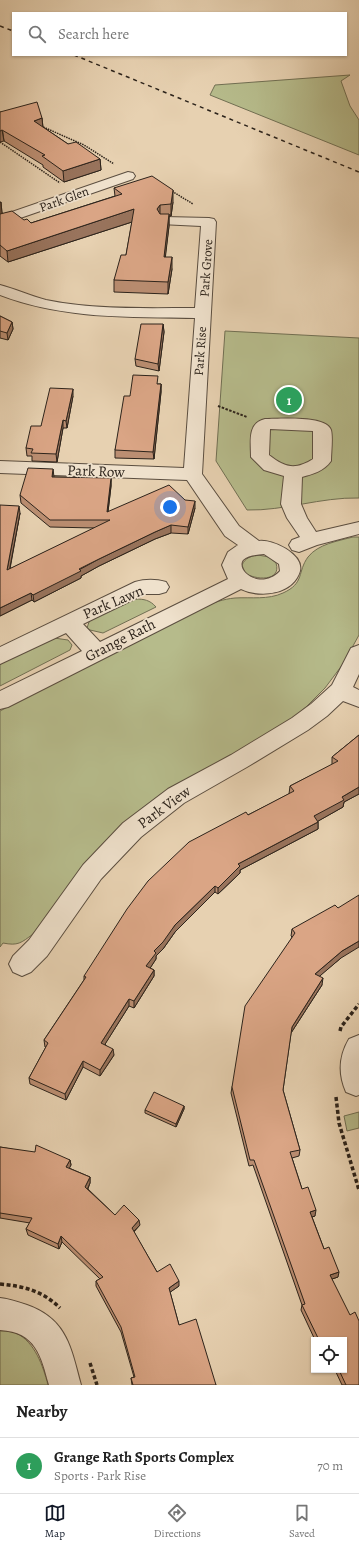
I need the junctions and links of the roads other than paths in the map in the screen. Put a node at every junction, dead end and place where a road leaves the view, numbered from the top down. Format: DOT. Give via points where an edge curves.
graph roads {
  1 [pos="113,167"];
  2 [pos="128,176"];
  3 [pos="142,185"];
  4 [pos="0,221"];
  5 [pos="165,221"];
  6 [pos="0,290"];
  7 [pos="203,313"];
  8 [pos="0,467"];
  9 [pos="293,473"];
  10 [pos="193,474"];
  11 [pos="359,528"];
  12 [pos="311,540"];
  13 [pos="255,548"];
  14 [pos="282,554"];
  15 [pos="240,581"];
  16 [pos="159,587"];
  17 [pos="68,622"];
  18 [pos="96,652"];
  19 [pos="359,652"];
  20 [pos="0,656"];
  21 [pos="350,695"];
  22 [pos="0,701"];
  23 [pos="22,964"];
  24 [pos="359,1048"];
  25 [pos="359,1082"];
  26 [pos="0,1314"];
  27 [pos="65,1385"];
  1 -- 2 [label="street"];
  2 -- 3 [label="street"];
  2 -- 4 [label="street, Park Glen"];
  5 -- 7 [label="street, Park Grove" via="209,222"];
  6 -- 7 [label="street, Park Rise" via="37,303 74,309"];
  7 -- 10 [label="street, Park Rise"];
  8 -- 10 [label="street, Park Row"];
  9 -- 9 [label="street" via="310,469 322,461 321,428 314,425 264,424 260,428 260,457 271,466"];
  9 -- 12 [label="street" via="291,504"];
  10 -- 13 [label="street" via="232,531"];
  11 -- 12 [label="street"];
  12 -- 14 [label="street"];
  13 -- 14 [label="street" via="265,548"];
  13 -- 15 [label="street" via="243,551 231,564"];
  14 -- 15 [label="street" via="290,566 289,573 278,584 259,587"];
  15 -- 18 [label="street, Grange Rath"];
  16 -- 17 [label="street, Park Lawn" via="142,587"];
  17 -- 18 [label="street, Park Lawn"];
  17 -- 20 [label="street, Park Lawn"];
  18 -- 22 [label="street, Grange Rath"];
  19 -- 21 [label="street, Park View"];
  21 -- 23 [label="street, Park View" via="319,710 239,761 176,796 132,830 92,872 38,948"];
  24 -- 25 [label="street" via="355,1055 356,1083"];
  26 -- 27 [label="street" via="26,1319 44,1332 52,1341"];
}
